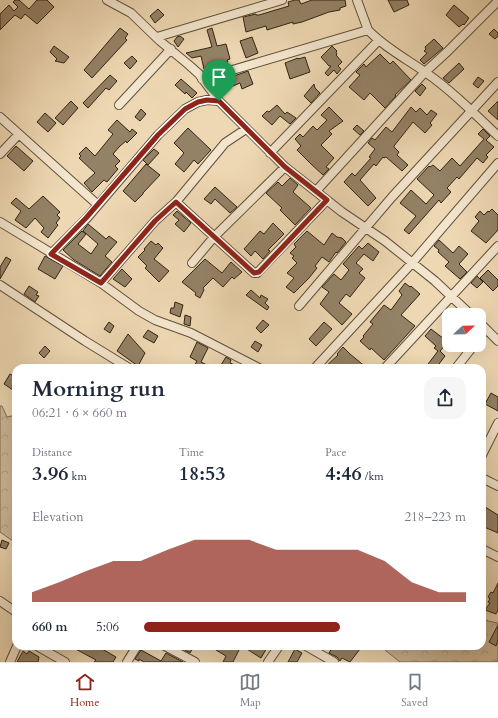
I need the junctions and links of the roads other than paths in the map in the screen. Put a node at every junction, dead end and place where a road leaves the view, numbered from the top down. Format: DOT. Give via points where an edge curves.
graph roads {
  1 [pos="107,0"];
  2 [pos="282,0"];
  3 [pos="357,0"];
  4 [pos="498,1"];
  5 [pos="368,30"];
  6 [pos="157,37"];
  7 [pos="378,40"];
  8 [pos="170,49"];
  9 [pos="425,72"];
  10 [pos="202,79"];
  11 [pos="498,82"];
  12 [pos="219,101"];
  13 [pos="119,105"];
  14 [pos="471,110"];
  15 [pos="0,117"];
  16 [pos="246,129"];
  17 [pos="19,134"];
  18 [pos="498,136"];
  19 [pos="270,153"];
  20 [pos="0,154"];
  21 [pos="498,163"];
  22 [pos="285,167"];
  23 [pos="316,191"];
  24 [pos="327,200"];
  25 [pos="176,202"];
  26 [pos="98,205"];
  27 [pos="0,222"];
  28 [pos="366,228"];
  29 [pos="214,237"];
  30 [pos="498,246"];
  31 [pos="51,254"];
  32 [pos="192,263"];
  33 [pos="412,263"];
  34 [pos="101,283"];
  35 [pos="0,284"];
  36 [pos="452,297"];
  37 [pos="299,306"];
  38 [pos="464,308"];
  39 [pos="486,329"];
  40 [pos="497,340"];
  41 [pos="469,352"];
  42 [pos="122,364"];
  43 [pos="251,364"];
  44 [pos="319,364"];
  45 [pos="389,364"];
  46 [pos="459,364"];
  47 [pos="498,423"];
  48 [pos="486,447"];
  49 [pos="486,480"];
  50 [pos="498,486"];
  51 [pos="486,551"];
  52 [pos="498,556"];
  53 [pos="0,601"];
  54 [pos="12,609"];
  55 [pos="15,650"];
  56 [pos="45,650"];
  57 [pos="134,650"];
  58 [pos="172,650"];
  59 [pos="276,650"];
  60 [pos="313,650"];
  61 [pos="10,662"];
  62 [pos="65,662"];
  63 [pos="127,662"];
  64 [pos="195,662"];
  65 [pos="268,662"];
  66 [pos="334,662"];
  1 -- 6 [label="street" via="131,13"];
  2 -- 6 [label="street"];
  3 -- 5 [label="street"];
  4 -- 9 [label="street"];
  5 -- 7 [label="street"];
  5 -- 10 [label="street"];
  6 -- 8 [label="street"];
  7 -- 9 [label="street"];
  7 -- 19 [label="street"];
  8 -- 10 [label="street"];
  8 -- 13 [label="street"];
  9 -- 14 [label="street"];
  9 -- 23 [label="street"];
  10 -- 12 [label="street"];
  11 -- 14 [label="street"];
  12 -- 16 [label="street"];
  12 -- 26 [label="street" via="198,102 185,109 158,135"];
  14 -- 18 [label="street"];
  14 -- 28 [label="street"];
  15 -- 17 [label="street"];
  16 -- 19 [label="street"];
  16 -- 25 [label="street" via="225,143"];
  17 -- 20 [label="street"];
  17 -- 26 [label="street"];
  19 -- 22 [label="street"];
  21 -- 33 [label="street"];
  22 -- 23 [label="street"];
  22 -- 29 [label="street"];
  23 -- 24 [label="street"];
  24 -- 28 [label="street"];
  24 -- 29 [label="street" via="257,273"];
  25 -- 29 [label="street"];
  25 -- 34 [label="street" via="155,221"];
  26 -- 31 [label="street"];
  27 -- 31 [label="street"];
  28 -- 33 [label="street"];
  28 -- 37 [label="street"];
  29 -- 32 [label="street"];
  30 -- 36 [label="street"];
  31 -- 34 [label="street"];
  33 -- 36 [label="street"];
  33 -- 44 [label="street"];
  34 -- 43 [label="street" via="155,320 191,334"];
  35 -- 42 [label="street"];
  36 -- 38 [label="street"];
  36 -- 45 [label="street"];
  39 -- 40 [label="street"];
  41 -- 46 [label="street"];
  47 -- 48 [label="street"];
  49 -- 50 [label="street"];
  51 -- 52 [label="street"];
  53 -- 54 [label="street"];
  55 -- 61 [label="street"];
  56 -- 62 [label="street"];
  57 -- 63 [label="street"];
  58 -- 64 [label="street"];
  59 -- 65 [label="street"];
  60 -- 66 [label="street"];
}
